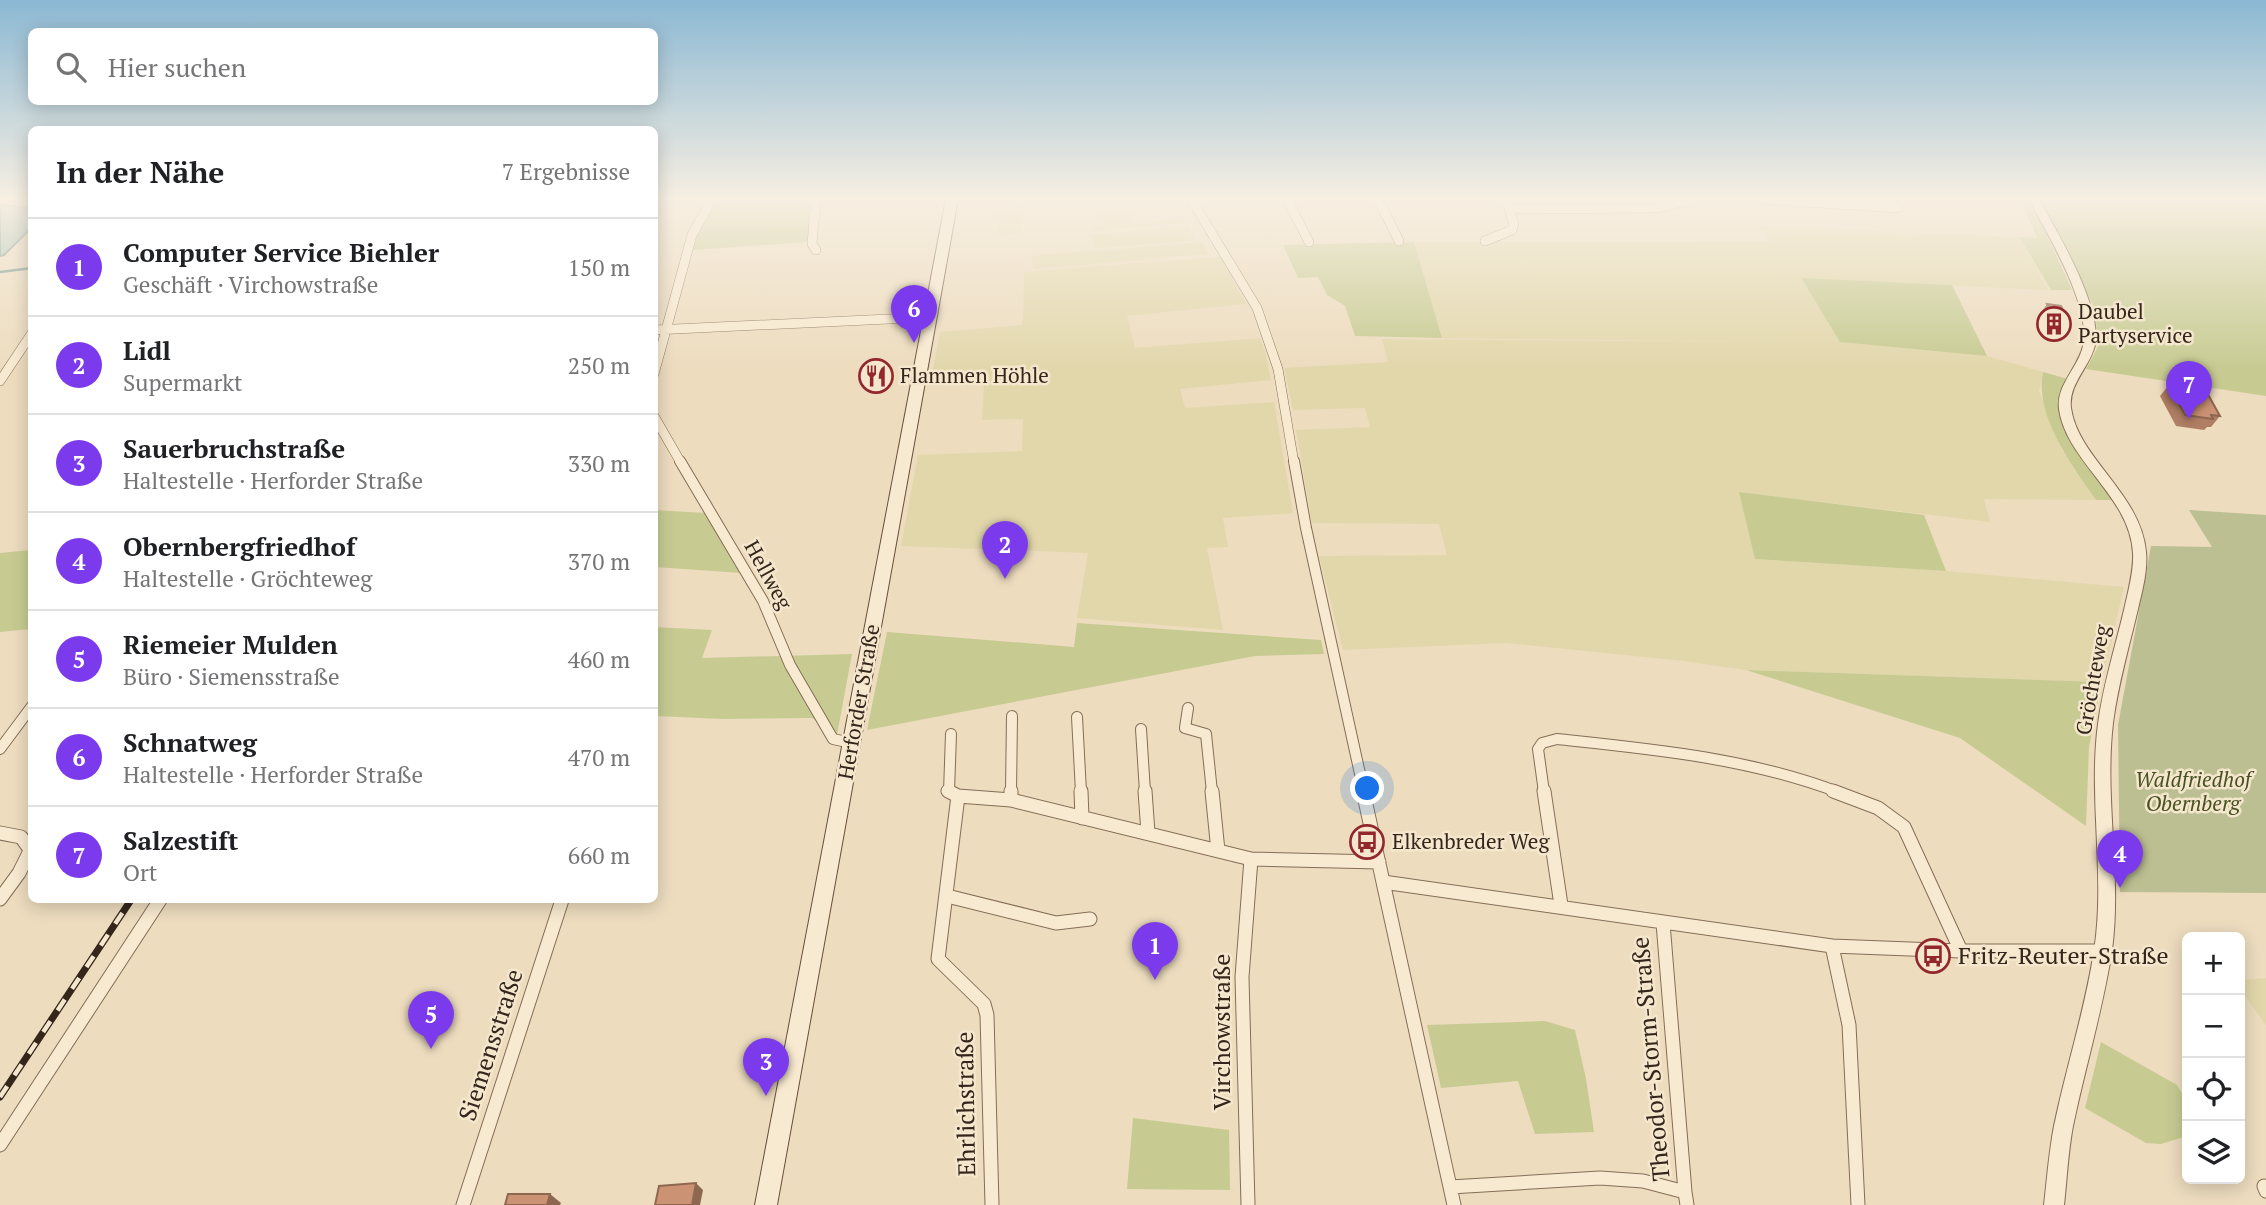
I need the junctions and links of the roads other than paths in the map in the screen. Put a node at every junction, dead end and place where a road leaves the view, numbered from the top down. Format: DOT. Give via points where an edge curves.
graph roads {
  1 [pos="687,255"];
  2 [pos="942,255"];
  3 [pos="1227,255"];
  4 [pos="2061,255"];
  5 [pos="931,317"];
  6 [pos="658,330"];
  7 [pos="667,330"];
  8 [pos="28,339"];
  9 [pos="658,360"];
  10 [pos="0,381"];
  11 [pos="658,423"];
  12 [pos="1188,708"];
  13 [pos="28,711"];
  14 [pos="1012,716"];
  15 [pos="1077,717"];
  16 [pos="1141,729"];
  17 [pos="951,734"];
  18 [pos="852,743"];
  19 [pos="0,749"];
  20 [pos="958,796"];
  21 [pos="1012,800"];
  22 [pos="1082,818"];
  23 [pos="0,833"];
  24 [pos="1148,833"];
  25 [pos="28,844"];
  26 [pos="1218,851"];
  27 [pos="28,857"];
  28 [pos="1251,859"];
  29 [pos="1379,862"];
  30 [pos="1383,882"];
  31 [pos="947,896"];
  32 [pos="0,899"];
  33 [pos="158,903"];
  34 [pos="561,903"];
  35 [pos="1561,905"];
  36 [pos="1090,919"];
  37 [pos="1662,923"];
  38 [pos="1832,946"];
  39 [pos="1961,951"];
  40 [pos="2103,951"];
  41 [pos="0,1145"];
  42 [pos="1450,1188"];
  43 [pos="1686,1199"];
  44 [pos="464,1205"];
  45 [pos="766,1205"];
  46 [pos="992,1205"];
  47 [pos="1248,1205"];
  48 [pos="1454,1205"];
  49 [pos="1858,1205"];
  50 [pos="2054,1205"];
  1 -- 7 [label="street"];
  2 -- 5 [label="main road, Herforder Straße"];
  3 -- 29 [label="street" via="1257,308 1275,359 1306,528"];
  4 -- 40 [label="street, Gröchteweg" via="2080,294 2090,330 2088,348 2064,397 2066,416 2129,516 2140,544 2140,563 2105,726"];
  5 -- 7 [label="street"];
  5 -- 18 [label="main road, Herforder Straße"];
  6 -- 7 [label="street"];
  7 -- 9 [label="street"];
  8 -- 10 [label="street"];
  11 -- 18 [label="street, Hellweg" via="763,601 814,709 834,739"];
  12 -- 26 [label="street" via="1185,728 1206,734"];
  13 -- 19 [label="street"];
  14 -- 21 [label="street"];
  15 -- 22 [label="street"];
  16 -- 24 [label="street"];
  17 -- 20 [label="street" via="948,792"];
  18 -- 45 [label="main road, Herforder Straße"];
  20 -- 21 [label="street"];
  20 -- 31 [label="street, Ehrlichstraße"];
  21 -- 22 [label="street"];
  22 -- 24 [label="street"];
  23 -- 25 [label="street" via="16,834"];
  24 -- 26 [label="street"];
  26 -- 28 [label="street"];
  27 -- 32 [label="street"];
  28 -- 29 [label="street"];
  28 -- 47 [label="street, Virchowstraße" via="1242,977"];
  29 -- 30 [label="street"];
  30 -- 35 [label="street"];
  30 -- 42 [label="street"];
  31 -- 36 [label="street" via="1056,923"];
  31 -- 46 [label="street, Ehrlichstraße" via="938,959 984,1004 987,1015"];
  33 -- 41 [label="street"];
  34 -- 44 [label="street, Siemensstraße"];
  35 -- 37 [label="street"];
  35 -- 39 [label="street" via="1538,749 1557,739 1652,748 1781,774 1849,796 1894,817 1916,849"];
  37 -- 38 [label="street"];
  37 -- 43 [label="street, Theodor-Storm-Straße"];
  38 -- 39 [label="street"];
  38 -- 49 [label="street" via="1849,1025"];
  39 -- 40 [label="street"];
  40 -- 50 [label="street, Gröchteweg" via="2063,1129"];
  42 -- 43 [label="street" via="1600,1178 1643,1181"];
  42 -- 48 [label="street"];
}
